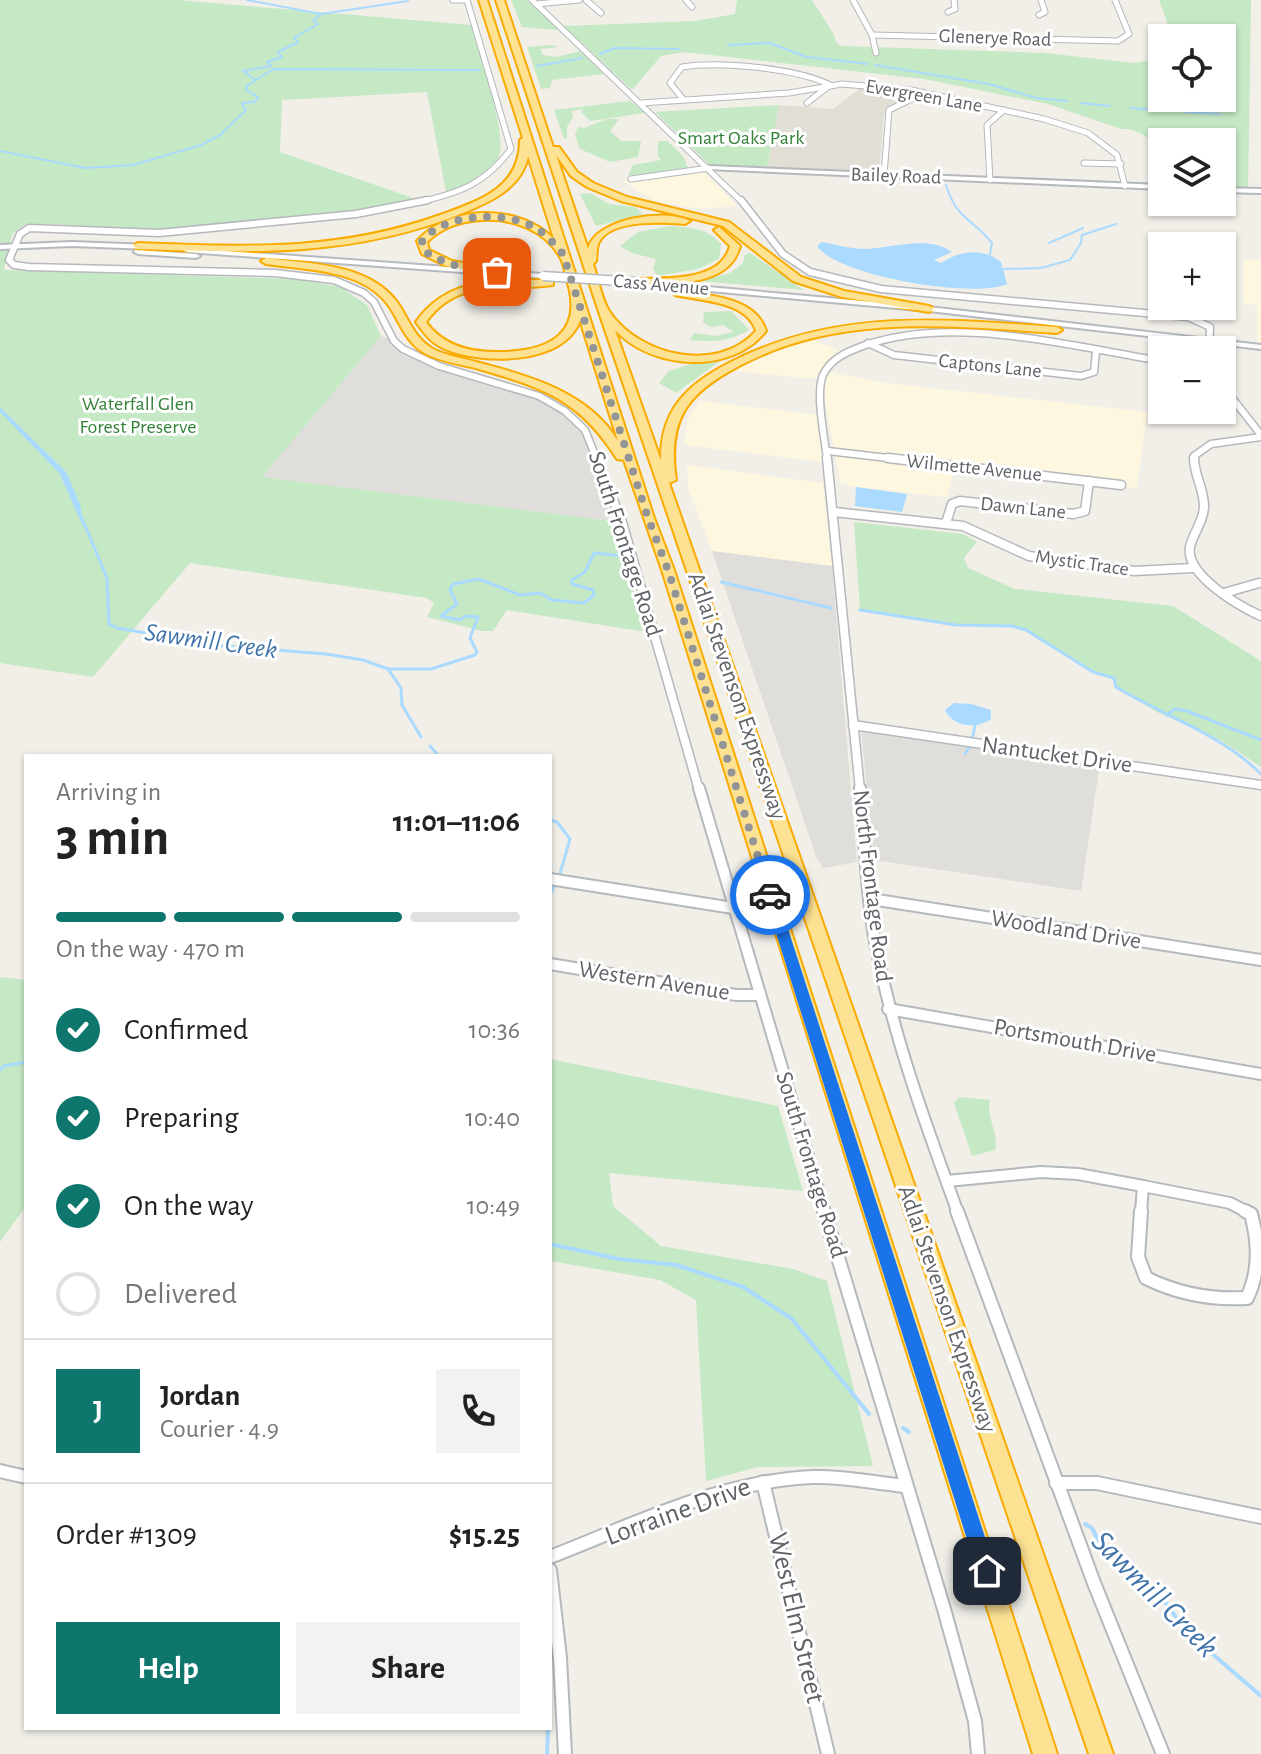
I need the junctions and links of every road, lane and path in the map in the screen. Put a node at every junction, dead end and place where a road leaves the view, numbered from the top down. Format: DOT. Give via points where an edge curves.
graph roads {
  1 [pos="453,0"];
  2 [pos="467,0"];
  3 [pos="483,0"];
  4 [pos="500,0"];
  5 [pos="579,0"];
  6 [pos="586,0"];
  7 [pos="686,0"];
  8 [pos="853,0"];
  9 [pos="954,0"];
  10 [pos="1041,0"];
  11 [pos="1115,0"];
  12 [pos="534,2"];
  13 [pos="692,7"];
  14 [pos="948,12"];
  15 [pos="601,13"];
  16 [pos="1039,15"];
  17 [pos="872,35"];
  18 [pos="876,53"];
  19 [pos="830,85"];
  20 [pos="925,93"];
  21 [pos="683,99"];
  22 [pos="641,103"];
  23 [pos="807,103"];
  24 [pos="1004,110"];
  25 [pos="525,130"];
  26 [pos="548,139"];
  27 [pos="1084,163"];
  28 [pos="1121,164"];
  29 [pos="709,168"];
  30 [pos="884,175"];
  31 [pos="631,179"];
  32 [pos="990,180"];
  33 [pos="1125,186"];
  34 [pos="1148,187"];
  35 [pos="1236,190"];
  36 [pos="1261,191"];
  37 [pos="138,246"];
  38 [pos="0,247"];
  39 [pos="15,247"];
  40 [pos="563,254"];
  41 [pos="266,261"];
  42 [pos="591,267"];
  43 [pos="497,272"];
  44 [pos="546,279"];
  45 [pos="635,286"];
  46 [pos="679,293"];
  47 [pos="579,298"];
  48 [pos="603,309"];
  49 [pos="929,309"];
  50 [pos="1057,330"];
  51 [pos="1210,336"];
  52 [pos="1148,338"];
  53 [pos="1148,340"];
  54 [pos="867,343"];
  55 [pos="1236,347"];
  56 [pos="1261,347"];
  57 [pos="1096,351"];
  58 [pos="1148,359"];
  59 [pos="1236,403"];
  60 [pos="1261,436"];
  61 [pos="828,451"];
  62 [pos="1089,481"];
  63 [pos="1121,485"];
  64 [pos="834,512"];
  65 [pos="648,518"];
  66 [pos="946,523"];
  67 [pos="680,533"];
  68 [pos="1193,568"];
  69 [pos="1260,581"];
  70 [pos="1224,593"];
  71 [pos="1261,616"];
  72 [pos="853,725"];
  73 [pos="1261,785"];
  74 [pos="552,879"];
  75 [pos="871,899"];
  76 [pos="733,908"];
  77 [pos="1261,960"];
  78 [pos="552,964"];
  79 [pos="759,995"];
  80 [pos="888,1009"];
  81 [pos="1261,1074"];
  82 [pos="947,1181"];
  83 [pos="1143,1186"];
  84 [pos="0,1471"];
  85 [pos="24,1477"];
  86 [pos="763,1482"];
  87 [pos="1056,1483"];
  88 [pos="905,1486"];
  89 [pos="1261,1517"];
  90 [pos="552,1556"];
  91 [pos="552,1588"];
  92 [pos="565,1754"];
  93 [pos="828,1754"];
  94 [pos="978,1754"];
  95 [pos="1045,1754"];
  96 [pos="1101,1754"];
  97 [pos="1163,1754"];
  1 -- 2 [label="street"];
  2 -- 39 [label="street" via="511,149 500,166 477,183 411,205 272,221 123,234 36,227 21,233"];
  3 -- 25 [label="highway, Adlai Stevenson Expressway"];
  4 -- 26 [label="highway, Adlai Stevenson Expressway"];
  5 -- 12 [label="street"];
  6 -- 15 [label="street"];
  7 -- 13 [label="street"];
  8 -- 17 [label="street"];
  9 -- 14 [label="street" via="955,9"];
  10 -- 16 [label="street" via="1045,12"];
  11 -- 17 [label="street, Glenerye Road" via="1129,34 1118,41"];
  12 -- 22 [label="street"];
  17 -- 18 [label="street"];
  19 -- 20 [label="street, Evergreen Lane"];
  19 -- 21 [label="street, Evergreen Lane" via="789,93"];
  19 -- 21 [label="street" via="812,76 695,63 682,67 670,83"];
  19 -- 23 [label="street"];
  20 -- 24 [label="street, Evergreen Lane"];
  20 -- 30 [label="street" via="889,110"];
  21 -- 22 [label="street, Evergreen Lane"];
  22 -- 29 [label="street"];
  24 -- 28 [label="street, Evergreen Lane" via="1088,133 1111,148"];
  24 -- 32 [label="street" via="987,125"];
  25 -- 37 [label="highway" via="522,165 503,188 412,229 299,250"];
  25 -- 40 [label="highway, Adlai Stevenson Expressway"];
  26 -- 42 [label="highway, Adlai Stevenson Expressway"];
  26 -- 49 [label="highway" via="574,174 590,185 624,199 726,224 797,279 842,294"];
  27 -- 28 [label="street"];
  28 -- 33 [label="street"];
  29 -- 30 [label="street, Bailey Road"];
  29 -- 31 [label="street, Bailey Road"];
  29 -- 51 [label="street" via="790,261 824,277 881,289 1188,317 1210,327"];
  30 -- 32 [label="street, Bailey Road"];
  32 -- 33 [label="street, Bailey Road"];
  33 -- 34 [label="street, Bailey Road"];
  35 -- 36 [label="street"];
  37 -- 39 [label="main road, Cass Avenue"];
  37 -- 43 [label="main road, Cass Avenue"];
  38 -- 39 [label="main road, Cass Avenue"];
  39 -- 41 [label="main road, Cass Avenue"];
  39 -- 76 [label="street, South Frontage Road" via="9,260 20,266 275,273 334,280 374,302 394,341 417,358 539,396 576,420 592,440 622,522"];
  40 -- 43 [label="highway" via="540,230 504,219 449,223 422,241 425,252 440,261"];
  40 -- 47 [label="highway, Adlai Stevenson Expressway"];
  41 -- 44 [label="main road, Cass Avenue"];
  41 -- 65 [label="highway" via="361,281 386,296 410,338 429,352 521,378 583,408 616,445"];
  42 -- 45 [label="highway" via="600,235 636,222 697,222 734,242 732,259 708,274"];
  42 -- 48 [label="highway, Adlai Stevenson Expressway"];
  43 -- 44 [label="main road, Cass Avenue"];
  44 -- 45 [label="main road, Cass Avenue"];
  44 -- 47 [label="highway" via="452,294 429,309 421,322 431,338 460,352 530,352 567,335"];
  45 -- 46 [label="main road, Cass Avenue"];
  45 -- 49 [label="main road, Cass Avenue"];
  46 -- 48 [label="highway" via="747,311 761,324 759,334 727,353 670,355 630,340"];
  46 -- 50 [label="main road, Cass Avenue"];
  47 -- 65 [label="highway, Adlai Stevenson Expressway"];
  48 -- 67 [label="highway, Adlai Stevenson Expressway"];
  49 -- 52 [label="main road, Cass Avenue"];
  50 -- 53 [label="main road, Cass Avenue"];
  50 -- 67 [label="highway" via="867,323 805,334 749,356 691,393 667,427"];
  54 -- 57 [label="street, North Frontage Road" via="956,331"];
  54 -- 57 [label="street, Captons Lane" via="894,355 1081,376 1094,372"];
  54 -- 61 [label="street, North Frontage Road" via="841,355 822,376"];
  55 -- 56 [label="main road, Cass Avenue"];
  57 -- 58 [label="street, North Frontage Road"];
  59 -- 60 [label="street"];
  60 -- 68 [label="street" via="1211,444 1194,456 1204,505 1189,546"];
  61 -- 62 [label="street, Wilmette Avenue"];
  61 -- 64 [label="street, North Frontage Road"];
  62 -- 63 [label="street, Wilmette Avenue"];
  62 -- 66 [label="street, Dawn Lane" via="1082,512 960,501 952,504"];
  64 -- 66 [label="street, Mystic Trace"];
  64 -- 72 [label="street, North Frontage Road"];
  65 -- 95 [label="highway, Adlai Stevenson Expressway"];
  66 -- 68 [label="street, Mystic Trace" via="980,531 1029,556 1134,571"];
  67 -- 96 [label="highway, Adlai Stevenson Expressway"];
  68 -- 70 [label="street"];
  69 -- 70 [label="street"];
  70 -- 71 [label="street"];
  72 -- 73 [label="street, Nantucket Drive"];
  72 -- 75 [label="street, North Frontage Road"];
  74 -- 76 [label="street"];
  75 -- 77 [label="street, Woodland Drive"];
  75 -- 80 [label="street, North Frontage Road"];
  76 -- 79 [label="street, South Frontage Road"];
  78 -- 79 [label="street, Western Avenue"];
  79 -- 88 [label="street, South Frontage Road"];
  80 -- 81 [label="street, Portsmouth Drive"];
  80 -- 82 [label="street, North Frontage Road"];
  82 -- 83 [label="street" via="1054,1172"];
  82 -- 87 [label="street, North Frontage Road"];
  83 -- 83 [label="street" via="1230,1203 1251,1214 1257,1234 1257,1279 1247,1298 1221,1300 1171,1290 1146,1278 1138,1257"];
  84 -- 85 [label="street"];
  86 -- 88 [label="street, Lorraine Drive" via="815,1477"];
  86 -- 90 [label="street, Lorraine Drive" via="711,1494"];
  86 -- 93 [label="street, West Elm Street"];
  87 -- 89 [label="street" via="1097,1483"];
  87 -- 97 [label="street, North Frontage Road"];
  88 -- 94 [label="street, South Frontage Road" via="975,1721"];
  91 -- 92 [label="street"];
}
